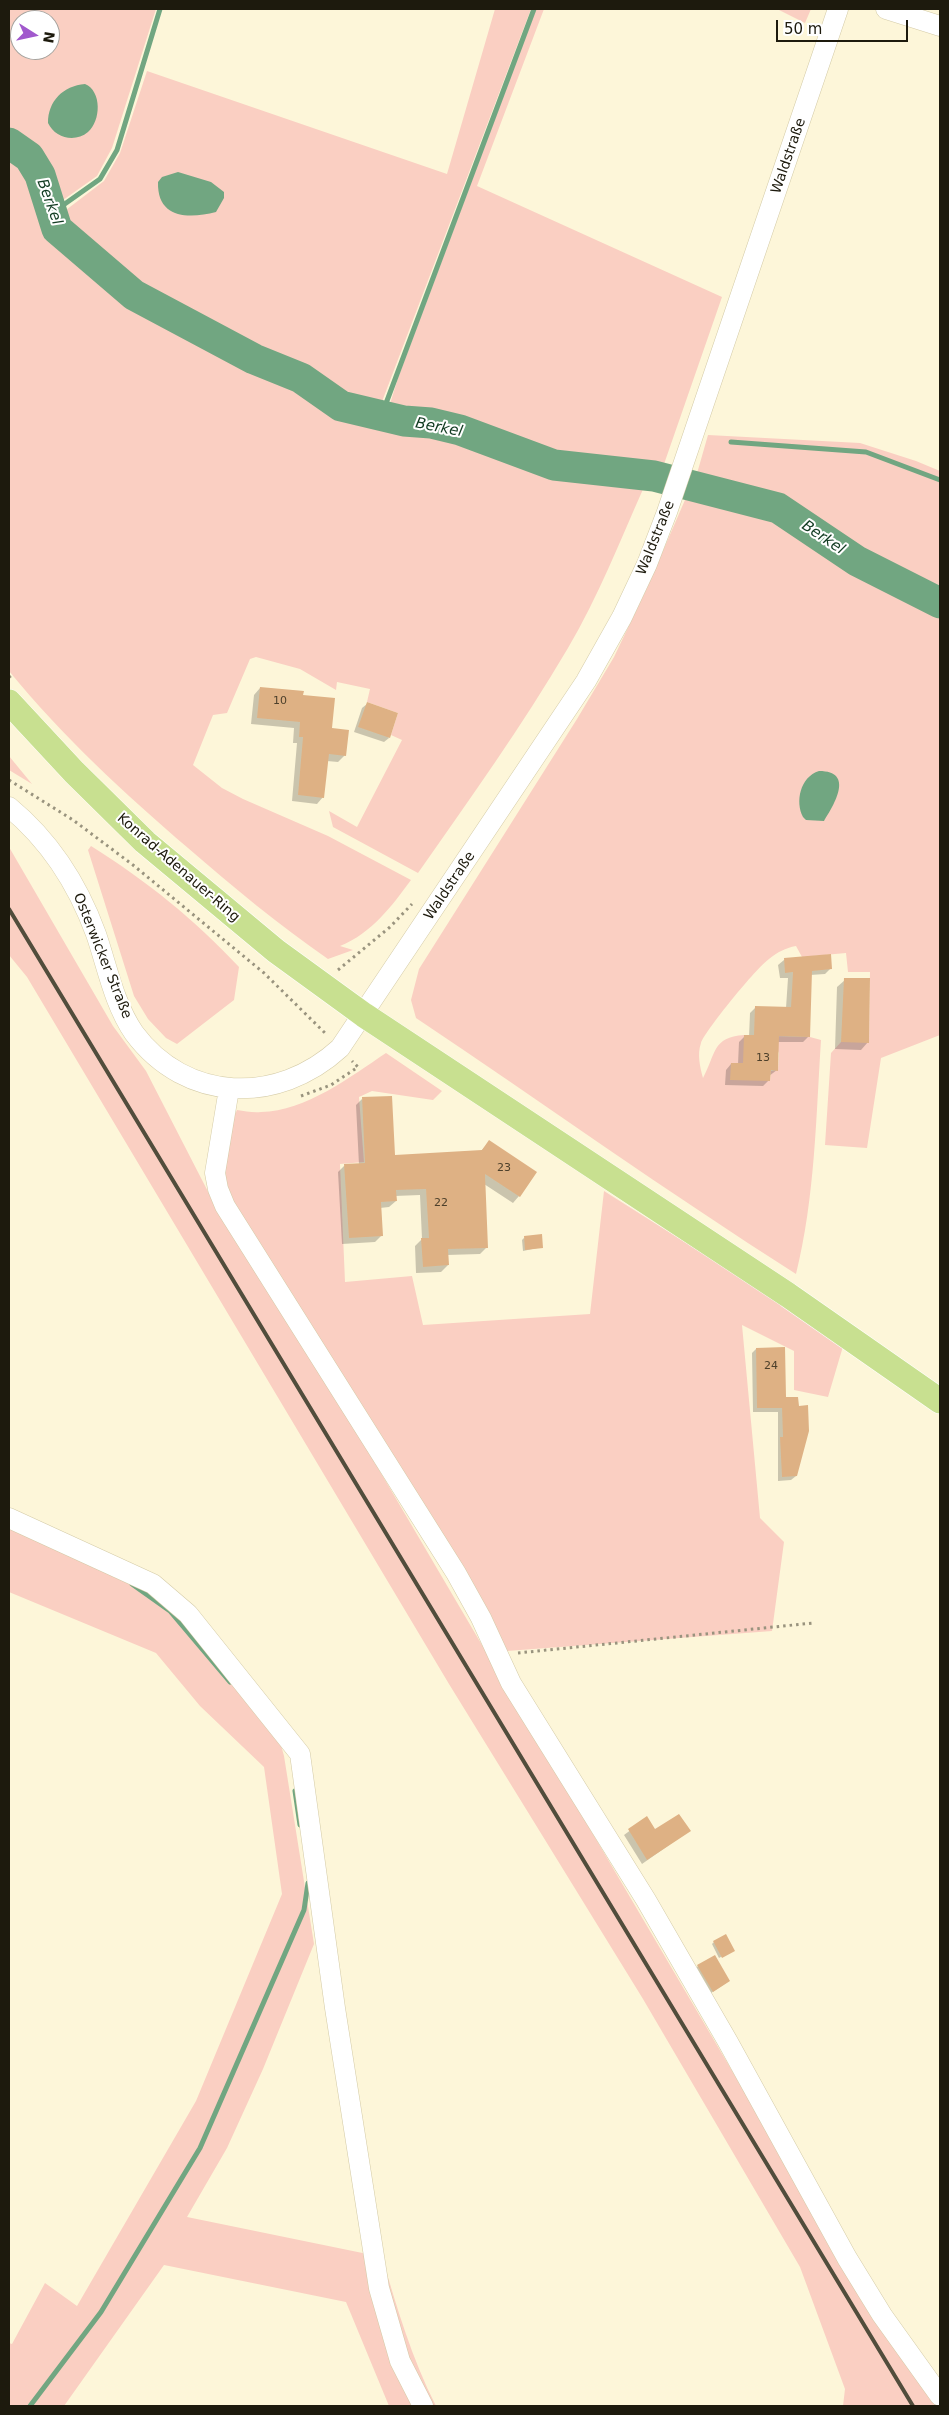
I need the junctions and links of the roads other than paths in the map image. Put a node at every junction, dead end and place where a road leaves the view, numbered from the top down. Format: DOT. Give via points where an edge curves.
graph roads {
  1 [pos="838,9"];
  2 [pos="886,9"];
  3 [pos="940,26"];
  4 [pos="9,702"];
  5 [pos="9,807"];
  6 [pos="364,1015"];
  7 [pos="230,1089"];
  8 [pos="940,1401"];
  9 [pos="9,1518"];
  10 [pos="940,2396"];
  11 [pos="423,2406"];
  1 -- 6 [label="street, Waldstraße" via="688,454 647,564 622,617 578,695"];
  2 -- 3 [label="street"];
  4 -- 6 [label="main road, Konrad-Adenauer-Ring" via="145,842 276,952"];
  5 -- 7 [label="street, Osterwicker Straße" via="48,847 75,887 87,910 118,1002 134,1032 154,1055 182,1074"];
  6 -- 7 [label="street, Osterwicker Straße" via="331,1057 302,1075 262,1088"];
  6 -- 8 [label="main road, Konrad-Adenauer-Ring" via="788,1295"];
  7 -- 10 [label="street" via="215,1173 225,1206 456,1573 511,1683 646,1900 847,2258 882,2315"];
  9 -- 11 [label="street" via="153,1584 188,1614 300,1754 335,2008 379,2288 400,2361"];
}
